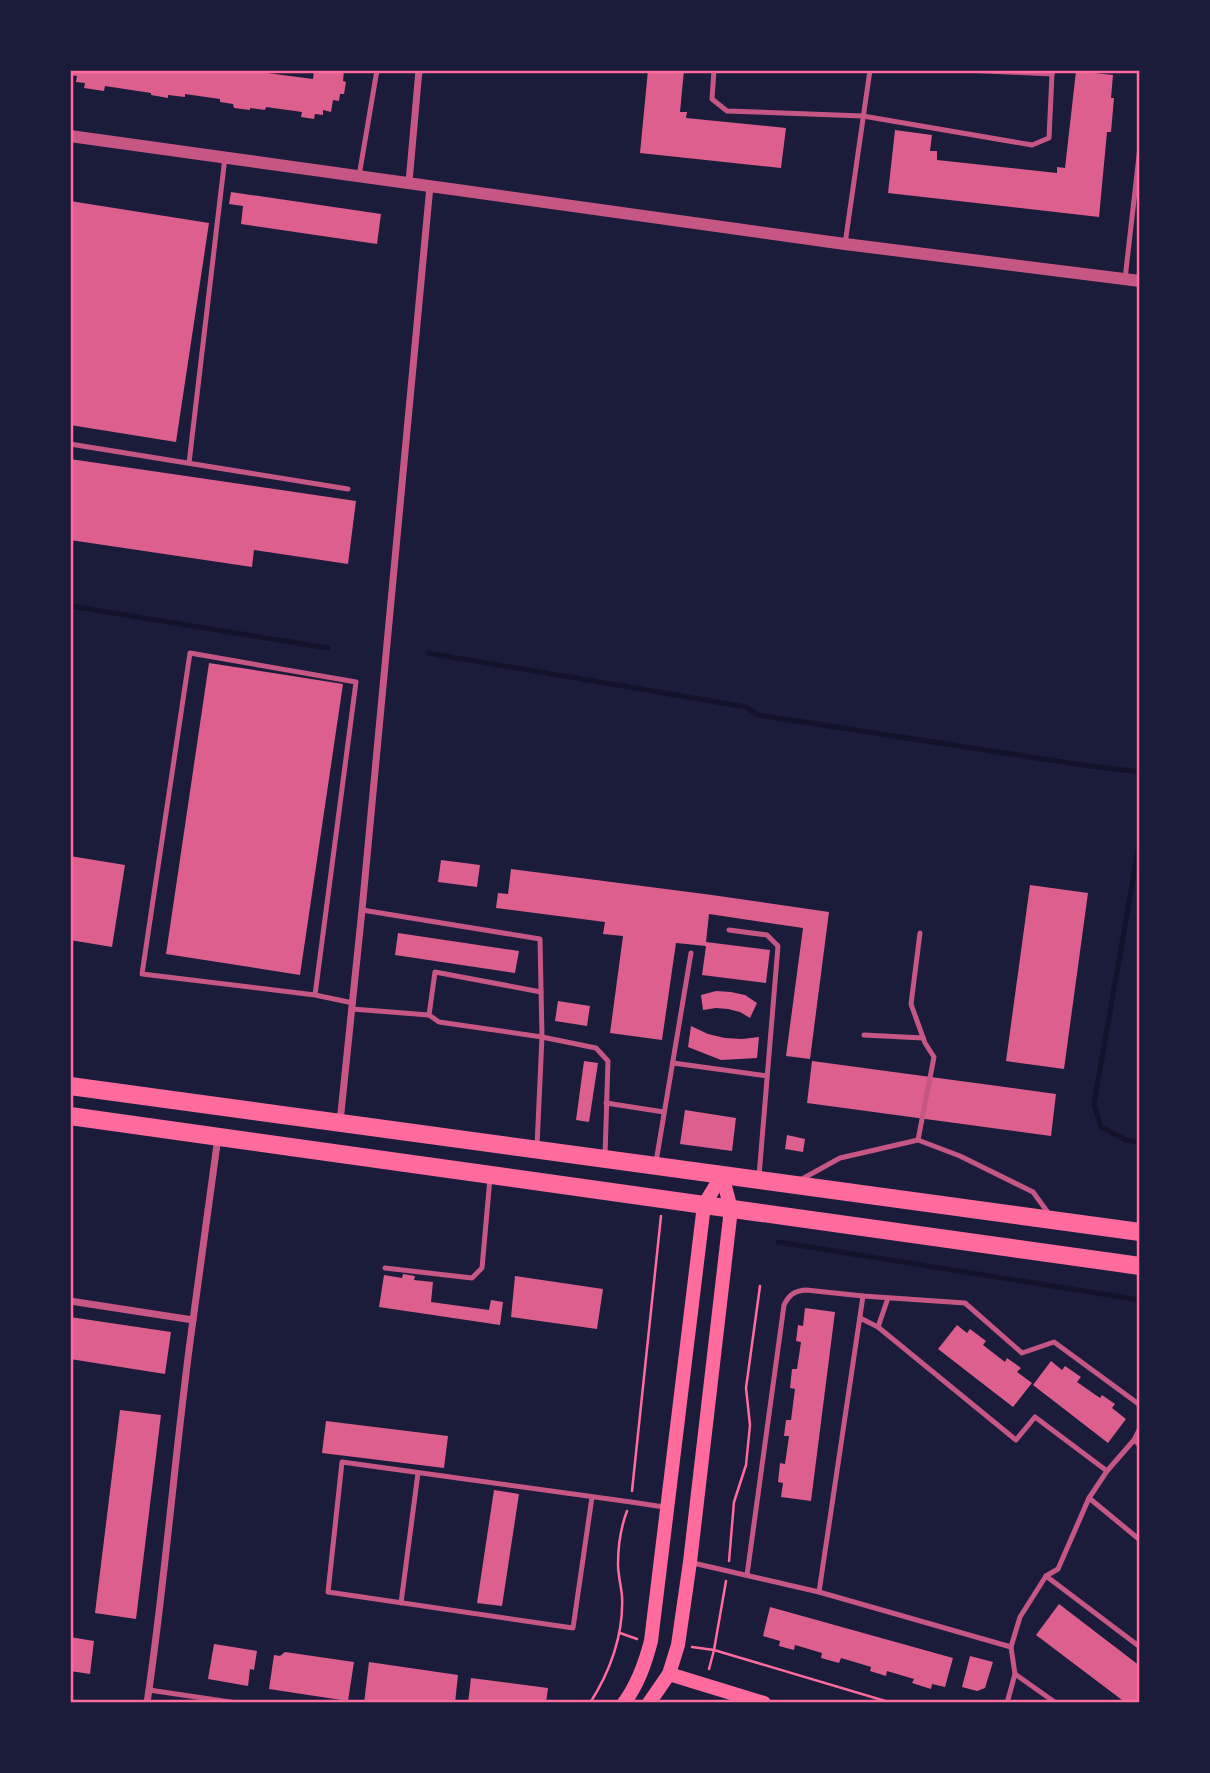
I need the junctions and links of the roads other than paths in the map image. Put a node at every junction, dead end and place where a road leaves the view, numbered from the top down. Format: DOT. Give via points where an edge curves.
graph roads {
  1 [pos="377,70"];
  2 [pos="419,70"];
  3 [pos="714,70"];
  4 [pos="870,70"];
  5 [pos="968,70"];
  6 [pos="1052,72"];
  7 [pos="863,116"];
  8 [pos="70,136"];
  9 [pos="1140,147"];
  10 [pos="225,157"];
  11 [pos="359,176"];
  12 [pos="409,182"];
  13 [pos="430,186"];
  14 [pos="845,244"];
  15 [pos="1125,279"];
  16 [pos="1140,281"];
  17 [pos="70,444"];
  18 [pos="189,463"];
  19 [pos="348,489"];
  20 [pos="362,910"];
  21 [pos="729,930"];
  22 [pos="920,933"];
  23 [pos="691,953"];
  24 [pos="541,992"];
  25 [pos="315,995"];
  26 [pos="352,1006"];
  27 [pos="429,1016"];
  28 [pos="864,1035"];
  29 [pos="542,1037"];
  30 [pos="923,1038"];
  31 [pos="673,1063"];
  32 [pos="767,1076"];
  33 [pos="70,1086"];
  34 [pos="606,1103"];
  35 [pos="664,1112"];
  36 [pos="70,1116"];
  37 [pos="340,1122"];
  38 [pos="219,1136"];
  39 [pos="918,1140"];
  40 [pos="536,1149"];
  41 [pos="604,1159"];
  42 [pos="656,1166"];
  43 [pos="490,1175"];
  44 [pos="722,1175"];
  45 [pos="758,1180"];
  46 [pos="793,1184"];
  47 [pos="704,1205"];
  48 [pos="731,1209"];
  49 [pos="1052,1220"];
  50 [pos="1140,1231"];
  51 [pos="1140,1266"];
  52 [pos="385,1268"];
  53 [pos="863,1296"];
  54 [pos="888,1298"];
  55 [pos="70,1301"];
  56 [pos="860,1318"];
  57 [pos="193,1321"];
  58 [pos="878,1327"];
  59 [pos="1140,1405"];
  60 [pos="1140,1428"];
  61 [pos="1134,1440"];
  62 [pos="1140,1445"];
  63 [pos="1107,1471"];
  64 [pos="418,1473"];
  65 [pos="592,1497"];
  66 [pos="1089,1498"];
  67 [pos="667,1507"];
  68 [pos="1140,1540"];
  69 [pos="690,1562"];
  70 [pos="747,1575"];
  71 [pos="1046,1576"];
  72 [pos="819,1592"];
  73 [pos="401,1603"];
  74 [pos="1011,1647"];
  75 [pos="1140,1647"];
  76 [pos="669,1674"];
  77 [pos="1015,1674"];
  78 [pos="149,1690"];
  79 [pos="628,1698"];
  80 [pos="655,1702"];
  81 [pos="147,1703"];
  82 [pos="237,1703"];
  83 [pos="764,1703"];
  84 [pos="1007,1703"];
  85 [pos="1056,1703"];
  1 -- 11 [label="lane"];
  2 -- 12 [label="street"];
  3 -- 7 [label="lane" via="712,99 727,111"];
  4 -- 7 [label="lane"];
  5 -- 6 [label="lane"];
  6 -- 7 [label="lane" via="1049,138 1032,145"];
  7 -- 14 [label="lane"];
  8 -- 10 [label="street"];
  9 -- 15 [label="lane"];
  10 -- 11 [label="street"];
  10 -- 18 [label="lane"];
  11 -- 12 [label="street"];
  12 -- 13 [label="street"];
  13 -- 14 [label="street"];
  13 -- 20 [label="street"];
  14 -- 15 [label="street"];
  15 -- 16 [label="street"];
  17 -- 18 [label="lane"];
  18 -- 19 [label="lane"];
  20 -- 24 [label="lane" via="540,939"];
  20 -- 26 [label="street"];
  21 -- 32 [label="lane" via="767,935 778,946"];
  22 -- 30 [label="lane" via="911,1004"];
  23 -- 31 [label="lane"];
  24 -- 27 [label="lane" via="435,972"];
  24 -- 29 [label="lane"];
  25 -- 25 [label="lane" via="142,974 190,653 356,682"];
  25 -- 26 [label="lane"];
  26 -- 27 [label="lane"];
  26 -- 37 [label="street"];
  27 -- 29 [label="lane" via="439,1022"];
  28 -- 30 [label="lane"];
  29 -- 34 [label="lane" via="596,1048 608,1061"];
  29 -- 40 [label="lane"];
  30 -- 39 [label="lane" via="934,1057"];
  31 -- 32 [label="lane"];
  31 -- 35 [label="lane"];
  32 -- 45 [label="lane"];
  33 -- 37 [label="highway"];
  34 -- 35 [label="lane"];
  34 -- 41 [label="lane"];
  35 -- 42 [label="lane"];
  36 -- 38 [label="highway"];
  37 -- 40 [label="highway"];
  38 -- 43 [label="highway"];
  38 -- 57 [label="street"];
  39 -- 46 [label="lane" via="840,1158"];
  39 -- 49 [label="lane" via="1033,1192"];
  40 -- 41 [label="highway"];
  41 -- 42 [label="highway"];
  42 -- 44 [label="highway"];
  43 -- 47 [label="highway"];
  43 -- 52 [label="lane" via="482,1268 472,1278"];
  44 -- 45 [label="highway"];
  44 -- 47 [label="main road"];
  44 -- 48 [label="main road"];
  45 -- 46 [label="highway"];
  46 -- 49 [label="highway"];
  47 -- 48 [label="highway"];
  47 -- 67 [label="main road"];
  48 -- 51 [label="highway"];
  48 -- 69 [label="main road"];
  49 -- 50 [label="highway"];
  53 -- 54 [label="lane"];
  53 -- 56 [label="lane"];
  53 -- 70 [label="lane" via="799,1290 784,1306"];
  54 -- 58 [label="lane"];
  54 -- 59 [label="lane" via="965,1303 1022,1353 1054,1342"];
  55 -- 57 [label="street"];
  56 -- 58 [label="lane"];
  56 -- 72 [label="lane"];
  57 -- 78 [label="street"];
  58 -- 63 [label="lane" via="1016,1440 1035,1417"];
  60 -- 61 [label="lane"];
  61 -- 62 [label="lane"];
  61 -- 63 [label="lane"];
  63 -- 66 [label="lane"];
  64 -- 65 [label="lane"];
  64 -- 73 [label="lane"];
  64 -- 73 [label="lane" via="342,1462 328,1592"];
  65 -- 67 [label="lane"];
  65 -- 73 [label="lane" via="573,1628"];
  66 -- 68 [label="lane"];
  66 -- 71 [label="lane" via="1058,1569"];
  67 -- 79 [label="main road" via="651,1641 645,1667"];
  69 -- 70 [label="lane"];
  69 -- 76 [label="main road" via="678,1646"];
  70 -- 72 [label="lane"];
  71 -- 74 [label="lane" via="1020,1617"];
  71 -- 75 [label="lane"];
  72 -- 74 [label="lane"];
  74 -- 77 [label="lane"];
  76 -- 79 [label="main road"];
  76 -- 80 [label="main road"];
  76 -- 83 [label="main road"];
  77 -- 84 [label="lane"];
  77 -- 85 [label="lane"];
  78 -- 81 [label="street"];
  78 -- 82 [label="lane"];
  79 -- 80 [label="main road"];
}
